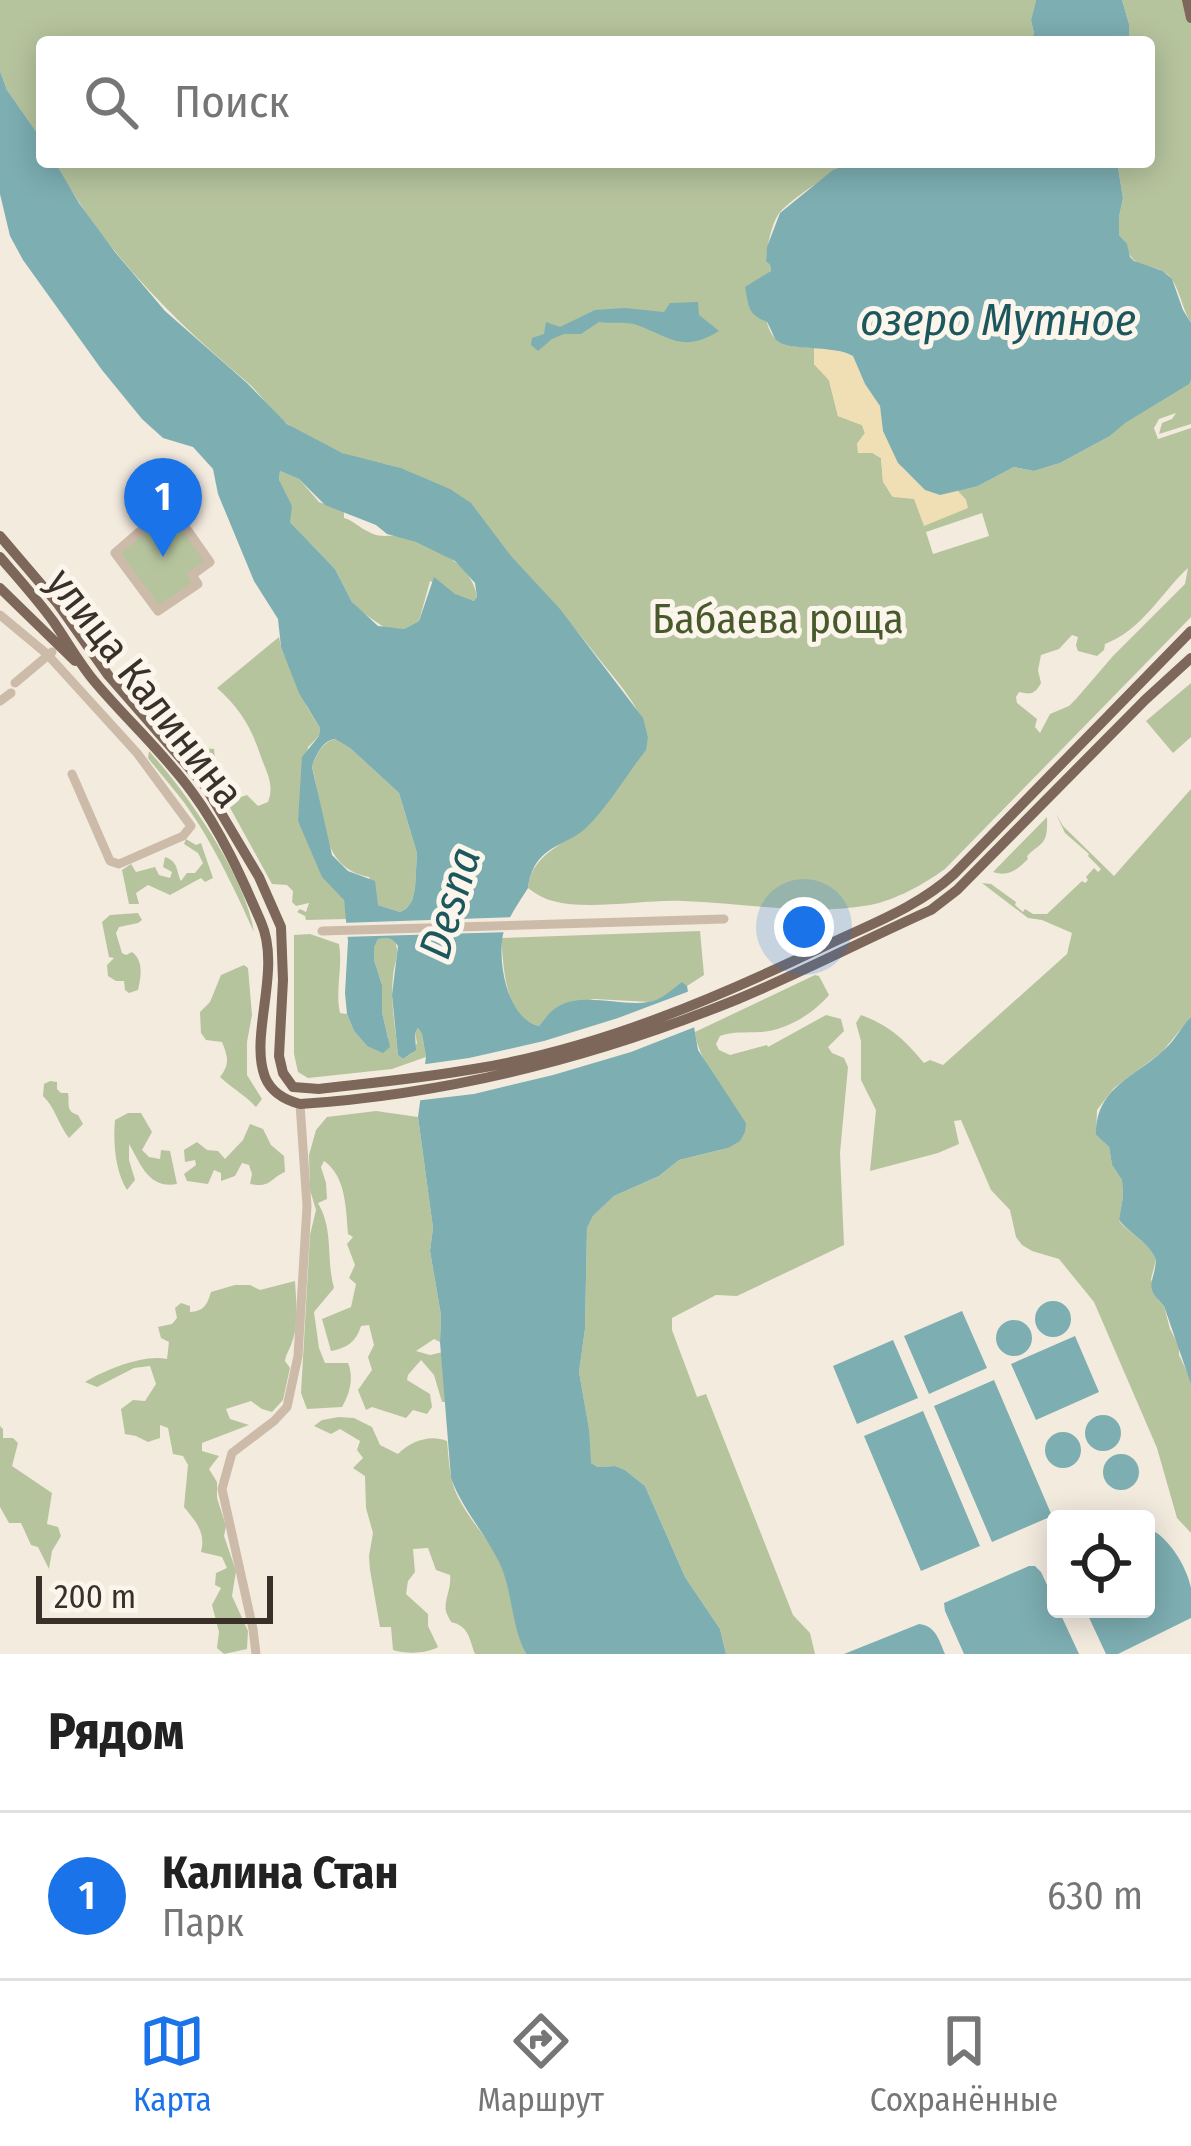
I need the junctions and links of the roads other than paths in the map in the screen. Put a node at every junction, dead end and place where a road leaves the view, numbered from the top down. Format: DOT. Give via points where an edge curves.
graph roads {
  1 [pos="1187,0"];
  2 [pos="1191,17"];
  3 [pos="0,536"];
  4 [pos="116,553"];
  5 [pos="0,557"];
  6 [pos="0,588"];
  7 [pos="0,615"];
  8 [pos="1191,631"];
  9 [pos="60,648"];
  10 [pos="47,654"];
  11 [pos="1191,658"];
  12 [pos="83,666"];
  13 [pos="0,701"];
  14 [pos="71,774"];
  15 [pos="724,919"];
  16 [pos="324,931"];
  17 [pos="735,994"];
  18 [pos="316,1094"];
  19 [pos="300,1104"];
  20 [pos="256,1654"];
  1 -- 2 [label="main road"];
  3 -- 18 [label="main road, улица Калинина" via="205,786 259,877 281,927 280,1062 293,1087"];
  4 -- 4 [label="street" via="158,611 198,584 192,575 210,562 170,505"];
  5 -- 12 [label="main road, улица Калинина"];
  6 -- 9 [label="main road"];
  7 -- 10 [label="street"];
  8 -- 17 [label="main road" via="934,891"];
  9 -- 10 [label="street"];
  9 -- 12 [label="main road"];
  10 -- 13 [label="street"];
  10 -- 14 [label="street" via="191,826 119,865 110,861"];
  11 -- 17 [label="main road" via="945,902"];
  12 -- 19 [label="main road, улица Калинина" via="194,794 244,884 266,932 264,1075"];
  15 -- 16 [label="street"];
  17 -- 18 [label="main road" via="537,1055"];
  18 -- 19 [label="main road"];
  19 -- 20 [label="street" via="307,1206 298,1356 287,1407 232,1453 222,1490"];
}
